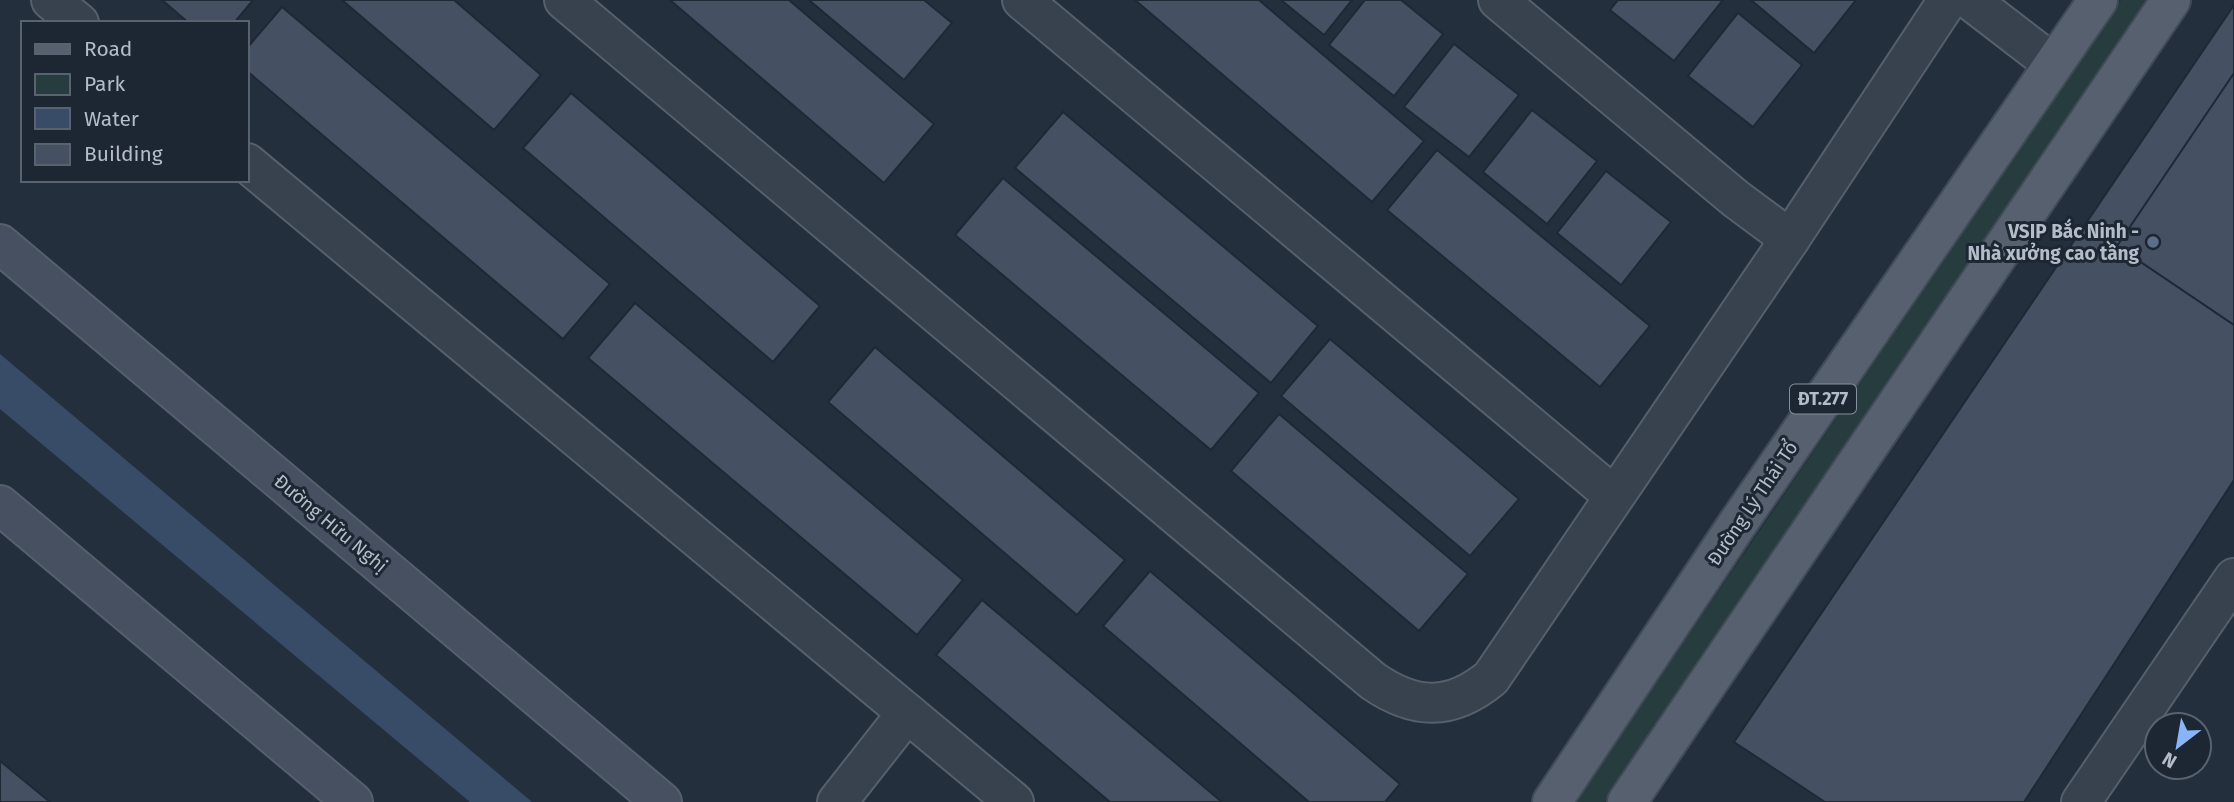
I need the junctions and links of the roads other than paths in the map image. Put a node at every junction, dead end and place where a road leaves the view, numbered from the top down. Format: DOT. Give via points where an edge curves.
graph roads {
  1 [pos="51,0"];
  2 [pos="564,0"];
  3 [pos="1022,0"];
  4 [pos="1498,0"];
  5 [pos="1948,0"];
  6 [pos="1970,0"];
  7 [pos="2098,0"];
  8 [pos="2171,0"];
  9 [pos="77,21"];
  10 [pos="2053,65"];
  11 [pos="248,164"];
  12 [pos="1790,239"];
  13 [pos="0,244"];
  14 [pos="1614,496"];
  15 [pos="0,505"];
  16 [pos="2234,578"];
  17 [pos="907,713"];
  18 [pos="353,802"];
  19 [pos="662,802"];
  20 [pos="837,802"];
  21 [pos="1014,802"];
  22 [pos="1552,802"];
  23 [pos="1627,802"];
  24 [pos="2081,802"];
  1 -- 9 [label="street"];
  2 -- 14 [label="street" via="1389,692 1431,703 1454,702 1491,678"];
  3 -- 14 [label="street"];
  4 -- 12 [label="street"];
  5 -- 12 [label="street"];
  6 -- 10 [label="street"];
  7 -- 10 [label="main road, Đường Lý Thái Tổ / ĐT.277"];
  8 -- 23 [label="main road, ĐT.277"];
  10 -- 22 [label="main road, Đường Lý Thái Tổ / ĐT.277"];
  11 -- 17 [label="street"];
  12 -- 14 [label="street"];
  13 -- 19 [label="main road, Đường Hữu Nghị"];
  15 -- 18 [label="main road"];
  16 -- 24 [label="street"];
  17 -- 20 [label="street"];
  17 -- 21 [label="street"];
}
